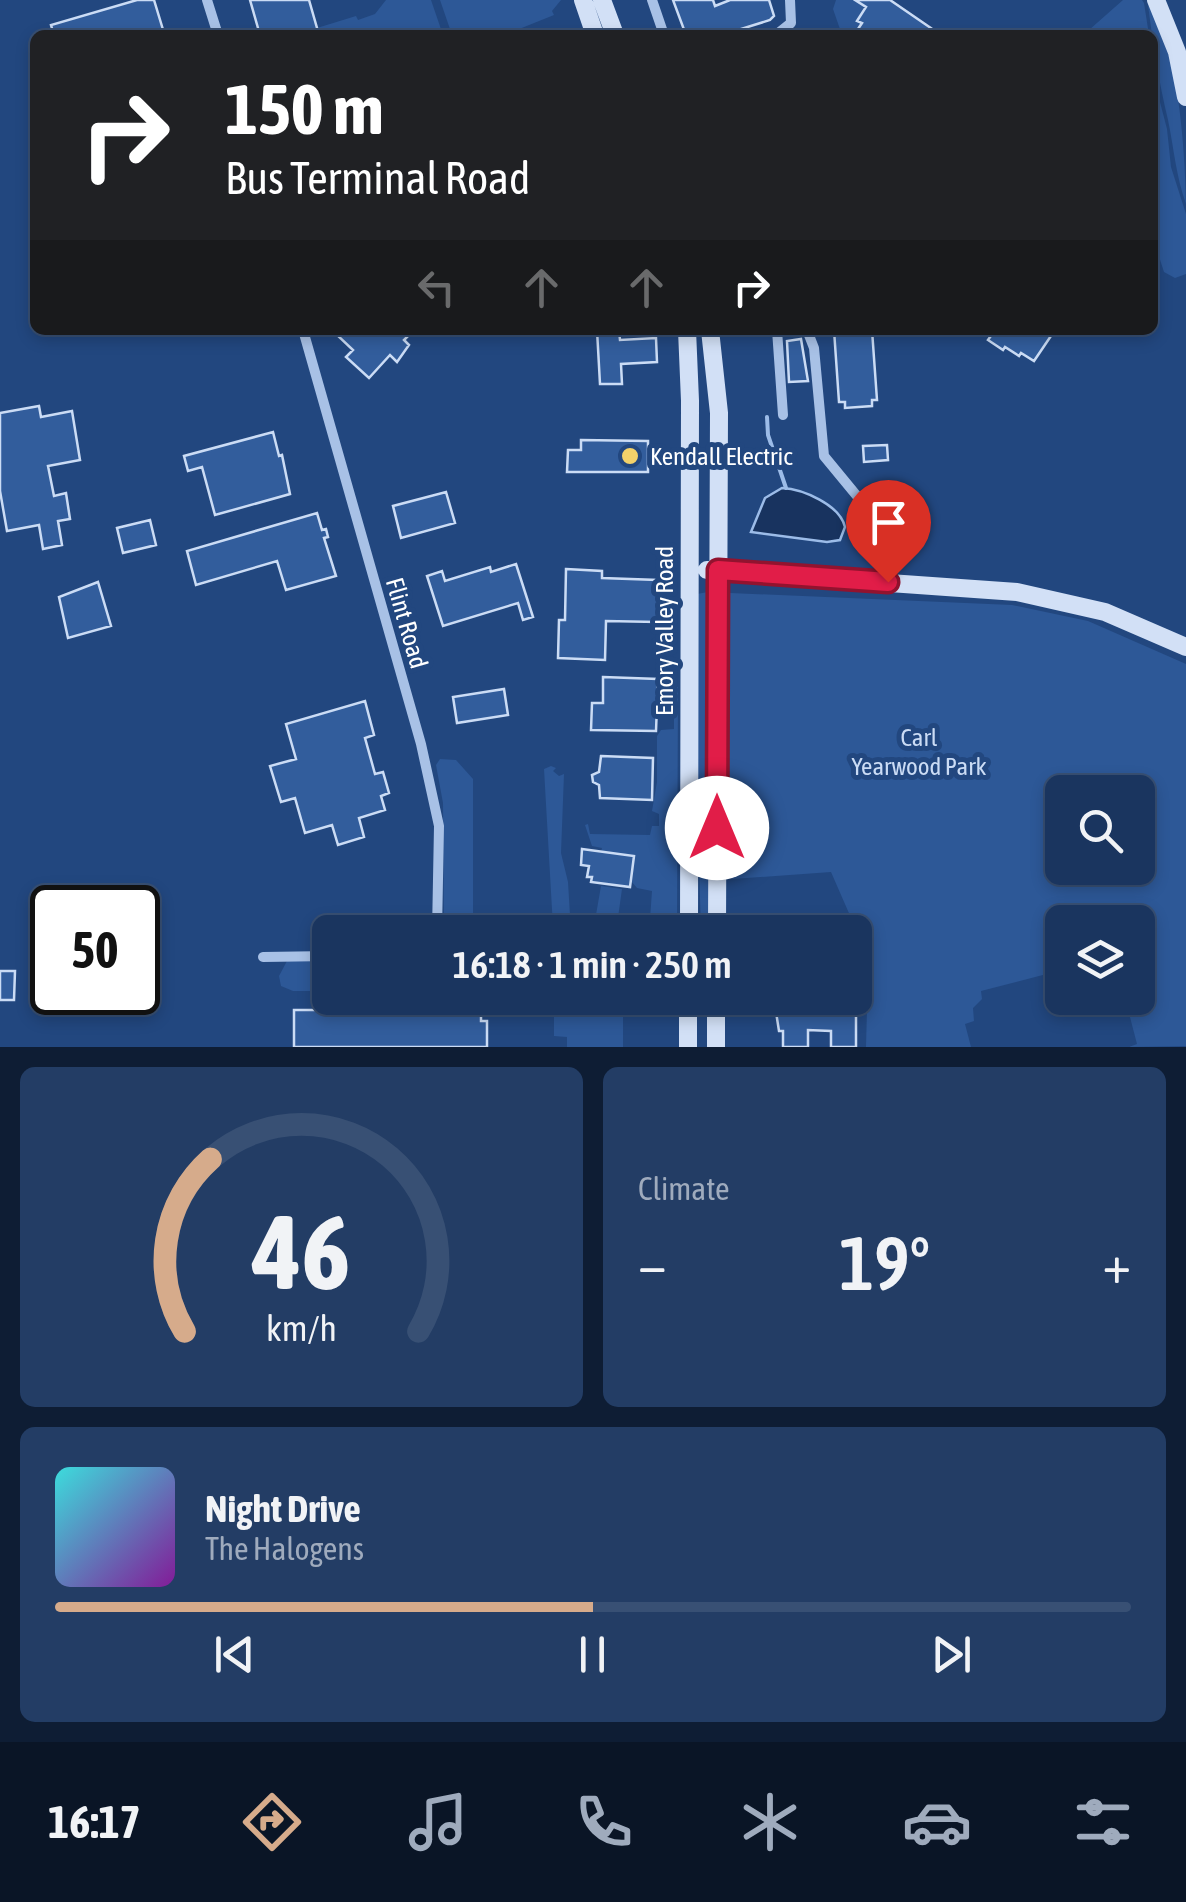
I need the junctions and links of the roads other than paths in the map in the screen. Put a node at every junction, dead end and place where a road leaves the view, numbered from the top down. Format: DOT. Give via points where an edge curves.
graph roads {
  1 [pos="207,0"];
  2 [pos="583,0"];
  3 [pos="602,0"];
  4 [pos="652,0"];
  5 [pos="790,0"];
  6 [pos="1156,0"];
  7 [pos="216,30"];
  8 [pos="593,30"];
  9 [pos="613,30"];
  10 [pos="662,30"];
  11 [pos="782,30"];
  12 [pos="1186,98"];
  13 [pos="304,335"];
  14 [pos="686,335"];
  15 [pos="711,335"];
  16 [pos="777,335"];
  17 [pos="809,335"];
  18 [pos="783,415"];
  19 [pos="689,570"];
  20 [pos="718,570"];
  21 [pos="888,582"];
  22 [pos="1186,646"];
  23 [pos="437,915"];
  24 [pos="688,915"];
  25 [pos="717,915"];
  26 [pos="312,956"];
  27 [pos="263,957"];
  28 [pos="688,1015"];
  29 [pos="716,1015"];
  30 [pos="688,1047"];
  31 [pos="716,1047"];
  1 -- 7 [label="street"];
  2 -- 8 [label="main road"];
  3 -- 9 [label="main road"];
  4 -- 10 [label="street"];
  5 -- 11 [label="street" via="791,23"];
  6 -- 12 [label="main road"];
  13 -- 23 [label="street, Flint Road" via="436,808"];
  14 -- 19 [label="main road, Emory Valley Road"];
  15 -- 20 [label="main road" via="719,413"];
  16 -- 18 [label="street"];
  17 -- 21 [label="street" via="824,456 884,530"];
  19 -- 20 [label="main road"];
  19 -- 24 [label="main road, Emory Valley Road"];
  20 -- 21 [label="main road"];
  20 -- 25 [label="main road"];
  21 -- 22 [label="main road" via="1049,599 1105,612"];
  26 -- 27 [label="street"];
  28 -- 30 [label="main road"];
  29 -- 31 [label="main road"];
}
